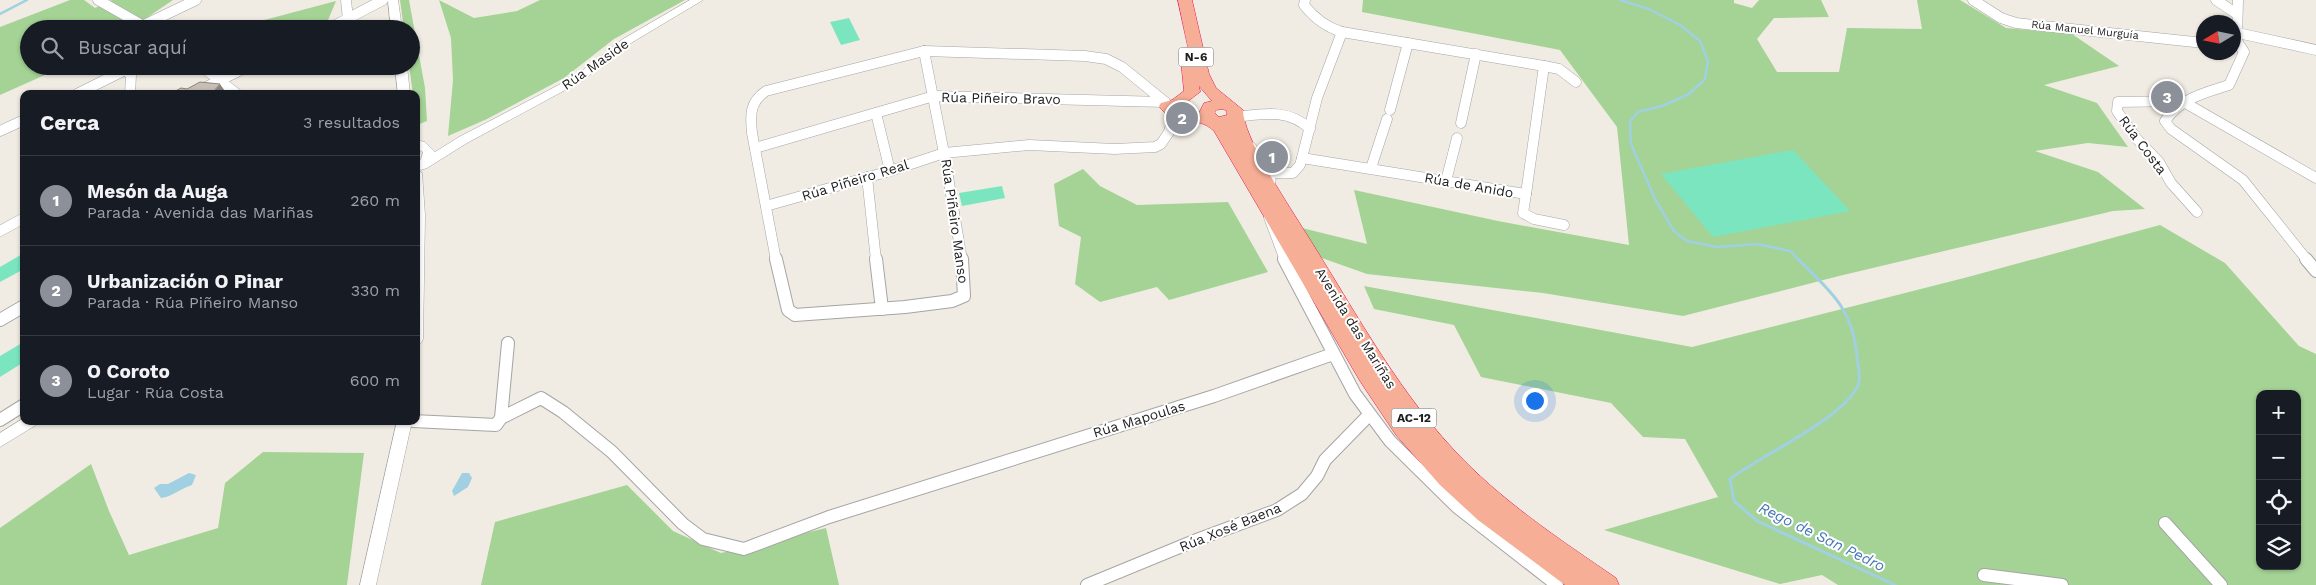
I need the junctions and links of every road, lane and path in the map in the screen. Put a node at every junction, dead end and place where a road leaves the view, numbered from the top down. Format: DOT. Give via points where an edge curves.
graph roads {
  1 [pos="98,0"];
  2 [pos="196,0"];
  3 [pos="346,0"];
  4 [pos="383,0"];
  5 [pos="394,0"];
  6 [pos="698,0"];
  7 [pos="1305,0"];
  8 [pos="1973,0"];
  9 [pos="2216,0"];
  10 [pos="2238,0"];
  11 [pos="2237,14"];
  12 [pos="348,19"];
  13 [pos="134,20"];
  14 [pos="160,20"];
  15 [pos="396,20"];
  16 [pos="1342,32"];
  17 [pos="2241,39"];
  18 [pos="2196,42"];
  19 [pos="1408,43"];
  20 [pos="2241,47"];
  21 [pos="2316,50"];
  22 [pos="924,51"];
  23 [pos="1476,54"];
  24 [pos="2241,59"];
  25 [pos="1189,60"];
  26 [pos="2240,60"];
  27 [pos="1544,66"];
  28 [pos="115,75"];
  29 [pos="131,75"];
  30 [pos="213,75"];
  31 [pos="230,75"];
  32 [pos="402,75"];
  33 [pos="219,80"];
  34 [pos="1576,82"];
  35 [pos="85,90"];
  36 [pos="130,90"];
  37 [pos="200,90"];
  38 [pos="232,90"];
  39 [pos="404,90"];
  40 [pos="934,96"];
  41 [pos="2182,101"];
  42 [pos="1170,106"];
  43 [pos="876,113"];
  44 [pos="1232,113"];
  45 [pos="1209,115"];
  46 [pos="20,122"];
  47 [pos="1460,123"];
  48 [pos="1310,129"];
  49 [pos="0,131"];
  50 [pos="1457,138"];
  51 [pos="463,140"];
  52 [pos="420,144"];
  53 [pos="755,148"];
  54 [pos="944,153"];
  55 [pos="1302,158"];
  56 [pos="420,168"];
  57 [pos="420,168"];
  58 [pos="1372,168"];
  59 [pos="890,171"];
  60 [pos="867,177"];
  61 [pos="2316,178"];
  62 [pos="1446,181"];
  63 [pos="1268,188"];
  64 [pos="1526,194"];
  65 [pos="766,206"];
  66 [pos="2197,212"];
  67 [pos="20,220"];
  68 [pos="1564,225"];
  69 [pos="0,231"];
  70 [pos="2316,271"];
  71 [pos="20,308"];
  72 [pos="882,309"];
  73 [pos="0,320"];
  74 [pos="508,343"];
  75 [pos="1332,354"];
  76 [pos="20,408"];
  77 [pos="1370,416"];
  78 [pos="501,418"];
  79 [pos="0,420"];
  80 [pos="420,421"];
  81 [pos="26,425"];
  82 [pos="404,425"];
  83 [pos="0,441"];
  84 [pos="2165,523"];
  85 [pos="1984,576"];
  86 [pos="368,585"];
  87 [pos="1087,585"];
  88 [pos="1557,585"];
  89 [pos="1582,585"];
  90 [pos="1608,585"];
  91 [pos="2062,585"];
  92 [pos="2221,585"];
  1 -- 13 [label="street"];
  2 -- 14 [label="street"];
  3 -- 12 [label="street"];
  4 -- 12 [label="street"];
  5 -- 15 [label="street"];
  6 -- 51 [label="street, Rúa Maside" via="628,41 578,79"];
  7 -- 16 [label="street" via="1304,5 1311,16"];
  8 -- 18 [label="street, Rúa Manuel Murguía" via="2001,18 2016,23"];
  9 -- 11 [label="street"];
  10 -- 11 [label="street"];
  16 -- 19 [label="street"];
  16 -- 48 [label="street"];
  17 -- 21 [label="street"];
  19 -- 23 [label="street"];
  19 -- 58 [label="street"];
  20 -- 24 [label="street" via="2244,52"];
  22 -- 40 [label="street"];
  22 -- 42 [label="street, Rúa Piñeiro Manso" via="1106,59 1122,66"];
  22 -- 53 [label="street, Rúa Piñeiro Manso" via="766,91 755,98 752,106 750,121"];
  23 -- 27 [label="street"];
  23 -- 47 [label="street"];
  25 -- 42 [label="highway" via="1192,92"];
  25 -- 44 [label="highway, Avenida das Mariñas / N-6" via="1185,0 1201,74 1209,90"];
  25 -- 45 [label="highway, Avenida das Mariñas / N-6"];
  26 -- 41 [label="street" via="2229,85"];
  27 -- 34 [label="street" via="1559,69"];
  27 -- 64 [label="street, Rúa de Anido"];
  28 -- 35 [label="street"];
  29 -- 36 [label="street"];
  30 -- 33 [label="street"];
  31 -- 33 [label="street"];
  32 -- 39 [label="street"];
  33 -- 37 [label="street"];
  33 -- 38 [label="street"];
  40 -- 42 [label="street, Rúa Piñeiro Bravo"];
  40 -- 43 [label="street, Rúa Piñeiro Bravo"];
  40 -- 54 [label="street"];
  41 -- 61 [label="street"];
  41 -- 66 [label="street, Rúa Costa" via="2118,102 2118,111 2136,138 2159,162 2171,183"];
  41 -- 70 [label="street" via="2172,108 2165,121 2171,129 2243,180"];
  42 -- 45 [label="highway" via="1177,114"];
  42 -- 54 [label="street, Rúa Piñeiro Manso" via="1173,117 1169,132 1155,147 1115,150 1029,145"];
  43 -- 53 [label="street, Rúa Piñeiro Bravo"];
  43 -- 59 [label="street"];
  44 -- 45 [label="highway" via="1223,123"];
  44 -- 48 [label="street" via="1290,114"];
  44 -- 63 [label="highway, Avenida das Mariñas / AC-12"];
  45 -- 63 [label="highway, Avenida das Mariñas / AC-12"];
  46 -- 49 [label="street"];
  48 -- 55 [label="street"];
  50 -- 62 [label="street"];
  51 -- 52 [label="street, Rúa Maside"];
  51 -- 56 [label="street, Rúa Maside"];
  52 -- 57 [label="street" via="429,156"];
  53 -- 65 [label="street, Rúa Piñeiro Manso"];
  54 -- 59 [label="street, Rúa Piñeiro Real"];
  54 -- 72 [label="street, Rúa Piñeiro Manso" via="964,267 964,296 952,301"];
  55 -- 58 [label="street, Rúa de Anido"];
  55 -- 63 [label="street" via="1293,173"];
  58 -- 62 [label="street, Rúa de Anido"];
  59 -- 60 [label="street, Rúa Piñeiro Real"];
  60 -- 65 [label="street, Rúa Piñeiro Real"];
  60 -- 72 [label="street"];
  62 -- 64 [label="street, Rúa de Anido"];
  63 -- 75 [label="street, Avenida das Mariñas" via="1276,244"];
  63 -- 89 [label="highway, Avenida das Mariñas / AC-12" via="1367,376 1403,429 1448,480 1486,514"];
  63 -- 90 [label="highway, Avenida das Mariñas / AC-12" via="1386,377 1445,456 1508,512"];
  64 -- 68 [label="street" via="1523,213 1534,220"];
  65 -- 72 [label="street, Rúa Piñeiro Manso" via="788,310 795,315 805,315"];
  67 -- 69 [label="street"];
  71 -- 73 [label="street"];
  74 -- 78 [label="street"];
  75 -- 77 [label="street, Avenida das Mariñas"];
  75 -- 78 [label="street, Rúa Mapoulas" via="1242,387 829,517 744,549 703,539 612,452 541,398"];
  76 -- 79 [label="street"];
  77 -- 87 [label="street, Rúa Xosé Baena" via="1363,419 1325,460 1302,494 1277,510"];
  77 -- 88 [label="street, Avenida das Mariñas" via="1410,463 1464,515"];
  78 -- 80 [label="street" via="496,425"];
  81 -- 83 [label="street"];
  82 -- 86 [label="street"];
  84 -- 92 [label="street"];
  85 -- 91 [label="street"];
}
